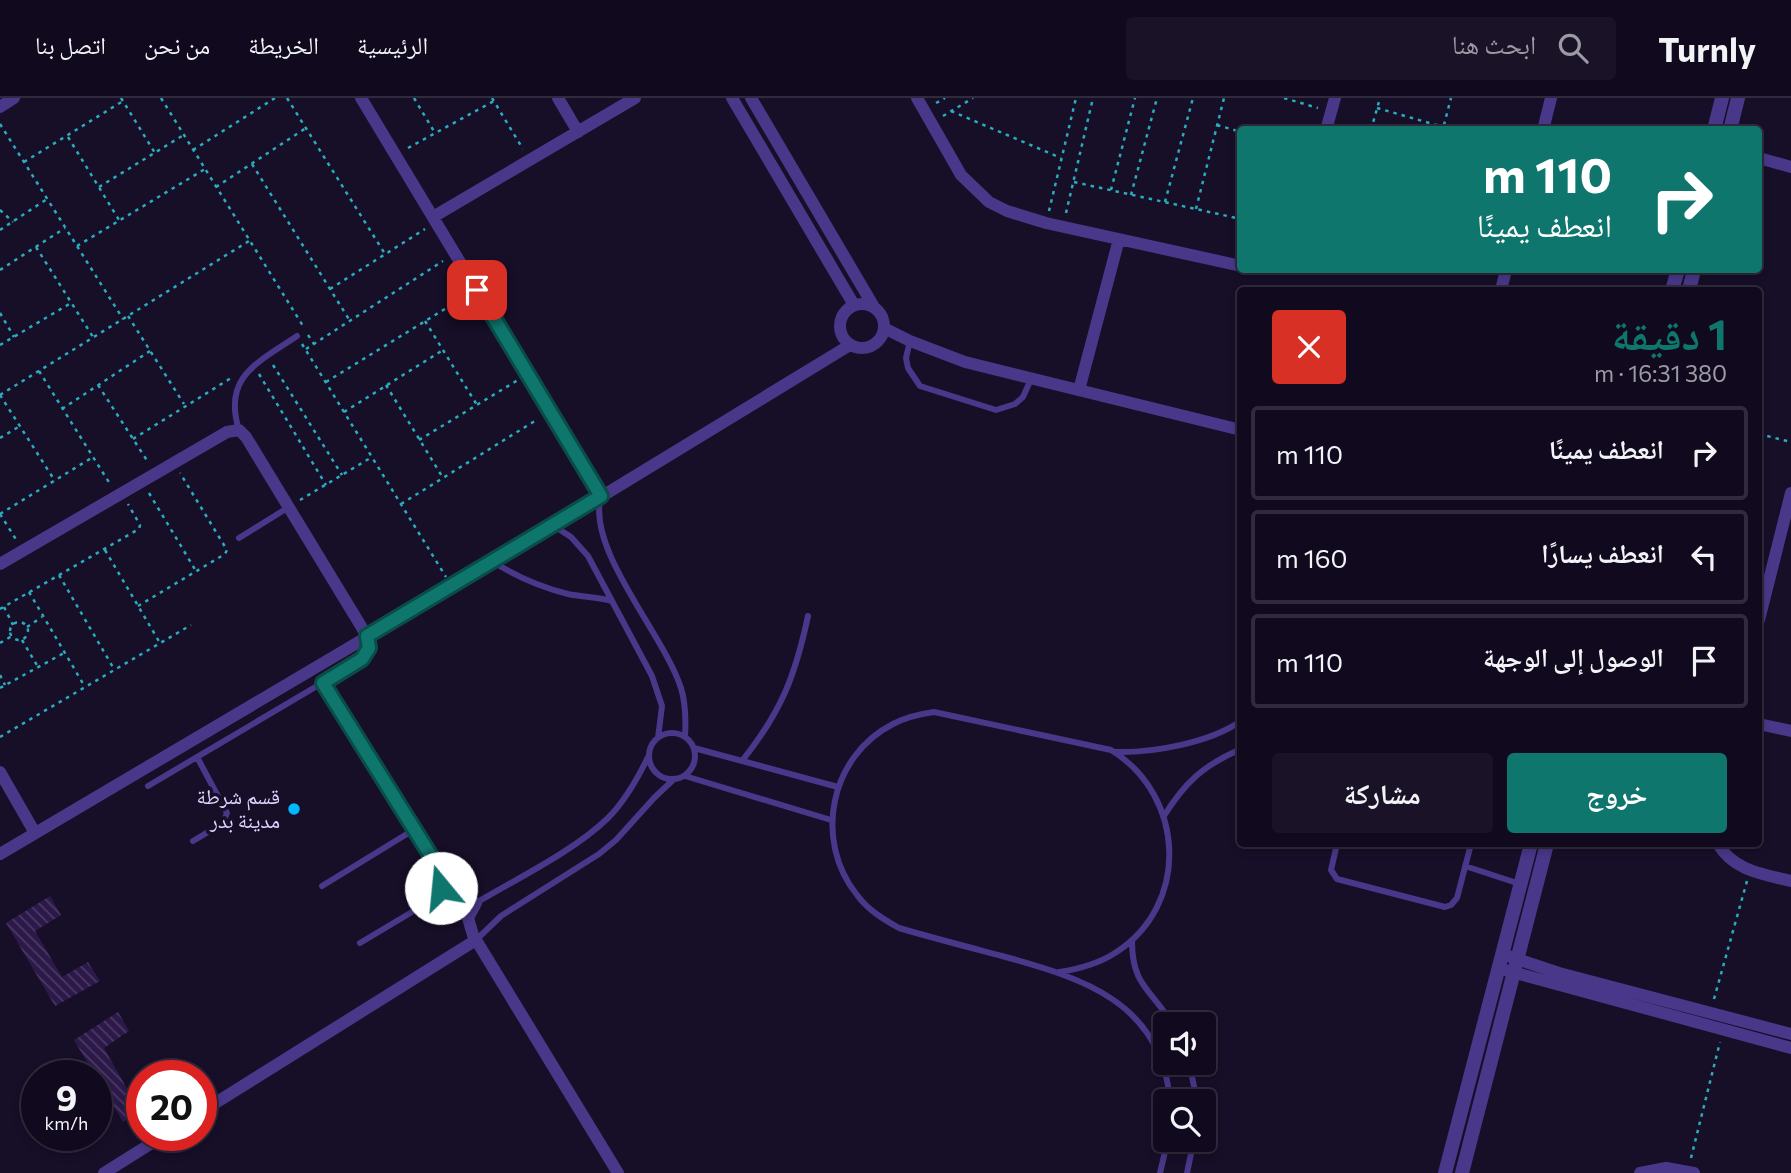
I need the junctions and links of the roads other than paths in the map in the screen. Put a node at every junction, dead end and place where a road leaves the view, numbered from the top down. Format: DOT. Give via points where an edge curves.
graph roads {
  1 [pos="14,98"];
  2 [pos="361,98"];
  3 [pos="558,98"];
  4 [pos="635,98"];
  5 [pos="732,98"];
  6 [pos="751,98"];
  7 [pos="917,98"];
  8 [pos="1335,98"];
  9 [pos="1551,98"];
  10 [pos="1722,98"];
  11 [pos="1738,98"];
  12 [pos="0,107"];
  13 [pos="1327,126"];
  14 [pos="1544,126"];
  15 [pos="1715,126"];
  16 [pos="1731,126"];
  17 [pos="578,132"];
  18 [pos="1762,159"];
  19 [pos="1791,167"];
  20 [pos="434,219"];
  21 [pos="1119,239"];
  22 [pos="1237,265"];
  23 [pos="854,305"];
  24 [pos="874,307"];
  25 [pos="884,328"];
  26 [pos="298,336"];
  27 [pos="911,341"];
  28 [pos="850,345"];
  29 [pos="1031,379"];
  30 [pos="1079,390"];
  31 [pos="1237,429"];
  32 [pos="239,430"];
  33 [pos="1791,493"];
  34 [pos="601,496"];
  35 [pos="289,507"];
  36 [pos="552,525"];
  37 [pos="239,538"];
  38 [pos="494,562"];
  39 [pos="0,564"];
  40 [pos="612,601"];
  41 [pos="1762,608"];
  42 [pos="808,616"];
  43 [pos="367,636"];
  44 [pos="323,683"];
  45 [pos="1237,723"];
  46 [pos="1762,725"];
  47 [pos="1791,731"];
  48 [pos="685,737"];
  49 [pos="658,738"];
  50 [pos="694,748"];
  51 [pos="1237,751"];
  52 [pos="1115,752"];
  53 [pos="649,755"];
  54 [pos="197,757"];
  55 [pos="743,761"];
  56 [pos="0,772"];
  57 [pos="685,776"];
  58 [pos="674,779"];
  59 [pos="148,786"];
  60 [pos="838,787"];
  61 [pos="1164,816"];
  62 [pos="831,820"];
  63 [pos="415,829"];
  64 [pos="35,833"];
  65 [pos="193,841"];
  66 [pos="1336,847"];
  67 [pos="1470,847"];
  68 [pos="1530,847"];
  69 [pos="1546,847"];
  70 [pos="1721,847"];
  71 [pos="0,854"];
  72 [pos="1465,866"];
  73 [pos="1791,881"];
  74 [pos="1521,884"];
  75 [pos="322,886"];
  76 [pos="476,903"];
  77 [pos="476,940"];
  78 [pos="1132,941"];
  79 [pos="360,943"];
  80 [pos="1508,963"];
  81 [pos="1059,972"];
  82 [pos="1163,1012"];
  83 [pos="1791,1034"];
  84 [pos="1791,1048"];
  85 [pos="1168,1089"];
  86 [pos="217,1102"];
  87 [pos="141,1151"];
  88 [pos="1165,1152"];
  89 [pos="1191,1152"];
  90 [pos="112,1171"];
  91 [pos="1690,1172"];
  92 [pos="618,1173"];
  93 [pos="1160,1173"];
  94 [pos="1187,1173"];
  95 [pos="1445,1173"];
  96 [pos="1462,1173"];
  97 [pos="1640,1173"];
  1 -- 12 [label="street"];
  2 -- 20 [label="street"];
  3 -- 17 [label="street"];
  4 -- 17 [label="street"];
  5 -- 23 [label="street"];
  6 -- 24 [label="street"];
  7 -- 21 [label="street" via="961,175 989,202 1046,223"];
  8 -- 13 [label="street"];
  9 -- 14 [label="street"];
  10 -- 15 [label="street"];
  11 -- 16 [label="street"];
  17 -- 20 [label="street"];
  18 -- 19 [label="street"];
  20 -- 34 [label="street"];
  21 -- 22 [label="street"];
  21 -- 30 [label="street"];
  23 -- 24 [label="street"];
  23 -- 28 [label="street" via="845,311 839,327"];
  24 -- 25 [label="street"];
  25 -- 27 [label="street"];
  25 -- 28 [label="street" via="874,345"];
  26 -- 32 [label="lane" via="253,365 241,379 234,395"];
  27 -- 29 [label="street" via="965,362"];
  27 -- 29 [label="lane" via="906,358 912,378 920,386 945,394 996,410 1023,397"];
  28 -- 34 [label="street"];
  29 -- 30 [label="street"];
  30 -- 31 [label="street"];
  32 -- 35 [label="street"];
  32 -- 39 [label="street" via="227,432"];
  33 -- 41 [label="street"];
  34 -- 36 [label="street"];
  34 -- 48 [label="lane" via="599,522 607,549 681,688"];
  35 -- 37 [label="lane"];
  35 -- 43 [label="street"];
  36 -- 38 [label="street"];
  36 -- 40 [label="lane" via="580,546"];
  38 -- 40 [label="lane" via="523,580 570,595"];
  38 -- 43 [label="street"];
  40 -- 49 [label="lane" via="659,691"];
  42 -- 55 [label="lane" via="791,681 770,723"];
  43 -- 44 [label="lane" via="369,648 362,659"];
  43 -- 64 [label="street"];
  44 -- 54 [label="lane"];
  44 -- 63 [label="lane"];
  45 -- 52 [label="lane" via="1174,747"];
  46 -- 47 [label="street"];
  48 -- 49 [label="lane" via="674,733"];
  48 -- 50 [label="lane"];
  49 -- 53 [label="lane"];
  50 -- 55 [label="lane"];
  50 -- 57 [label="lane" via="694,763"];
  51 -- 61 [label="lane" via="1198,772"];
  52 -- 60 [label="lane" via="934,712 903,720 875,735 859,750"];
  52 -- 61 [label="lane" via="1145,780"];
  53 -- 58 [label="lane" via="654,771"];
  53 -- 76 [label="lane" via="639,778 609,818"];
  54 -- 59 [label="lane"];
  54 -- 65 [label="lane" via="227,813 223,823"];
  55 -- 60 [label="lane"];
  56 -- 64 [label="street"];
  57 -- 58 [label="lane"];
  57 -- 62 [label="lane"];
  58 -- 77 [label="lane" via="599,854 501,916"];
  60 -- 62 [label="lane"];
  61 -- 78 [label="lane" via="1170,861 1166,883 1153,914"];
  62 -- 81 [label="lane" via="842,873 876,914 899,928"];
  63 -- 75 [label="lane"];
  63 -- 79 [label="lane" via="441,872 441,888 432,900"];
  64 -- 71 [label="street"];
  66 -- 72 [label="lane" via="1331,870 1337,879 1445,906 1457,898"];
  67 -- 72 [label="lane"];
  68 -- 74 [label="street"];
  69 -- 80 [label="street"];
  70 -- 73 [label="street" via="1749,871"];
  72 -- 74 [label="lane"];
  74 -- 80 [label="street"];
  76 -- 77 [label="street" via="468,918"];
  77 -- 86 [label="street"];
  77 -- 92 [label="street"];
  78 -- 81 [label="lane" via="1098,962"];
  78 -- 82 [label="lane" via="1139,979"];
  80 -- 83 [label="street"];
  80 -- 84 [label="street"];
  80 -- 95 [label="street"];
  80 -- 96 [label="street"];
  81 -- 85 [label="lane" via="1097,988 1132,1016 1157,1053"];
  87 -- 90 [label="street"];
  88 -- 93 [label="lane"];
  89 -- 94 [label="lane"];
  91 -- 97 [label="street" via="1666,1168"];
}
